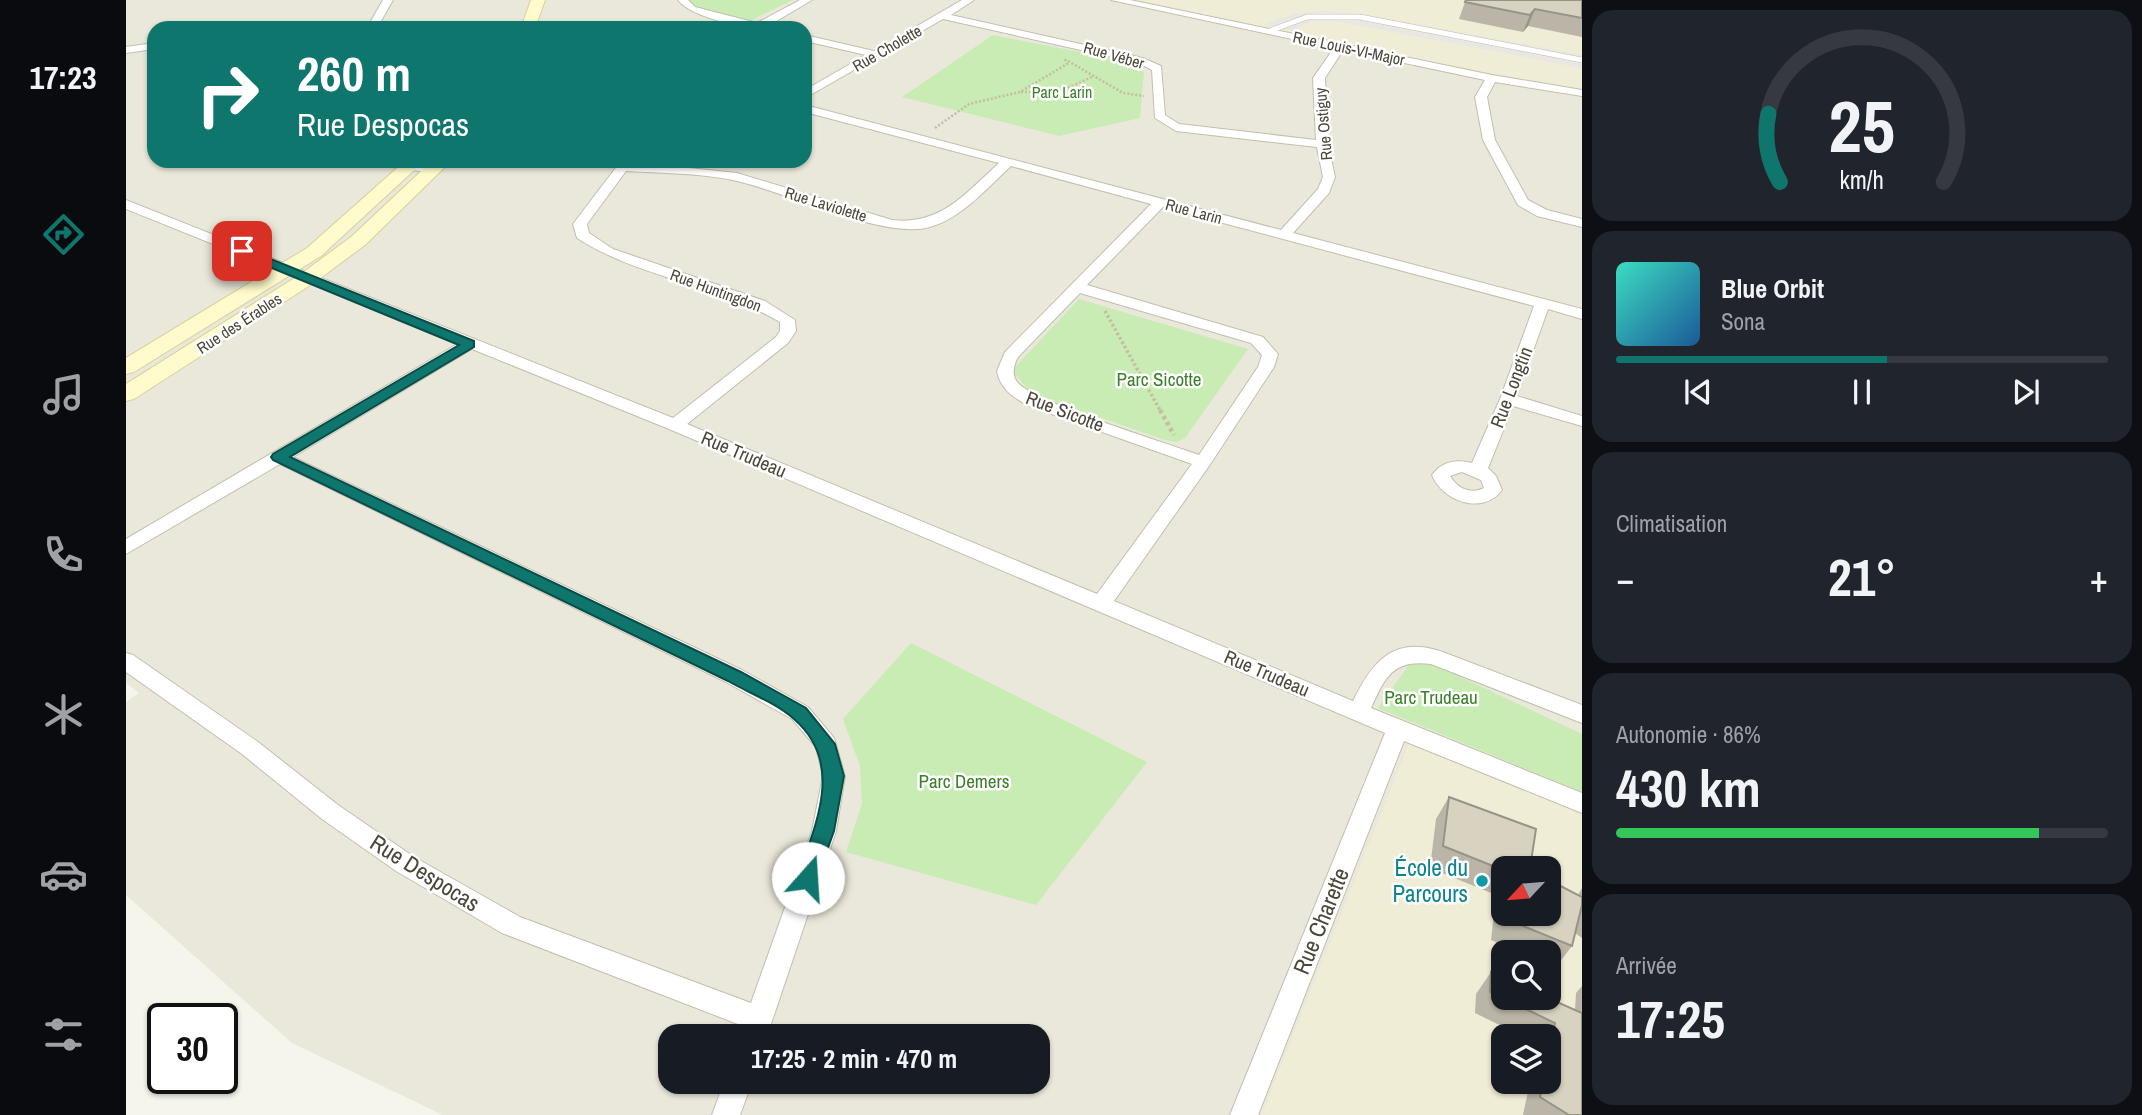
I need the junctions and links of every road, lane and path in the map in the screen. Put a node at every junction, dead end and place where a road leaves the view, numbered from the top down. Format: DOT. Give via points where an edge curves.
graph roads {
  1 [pos="388,0"];
  2 [pos="538,0"];
  3 [pos="683,0"];
  4 [pos="807,0"];
  5 [pos="970,0"];
  6 [pos="1116,0"];
  7 [pos="942,16"];
  8 [pos="376,21"];
  9 [pos="530,21"];
  10 [pos="738,21"];
  11 [pos="771,21"];
  12 [pos="1270,32"];
  13 [pos="812,40"];
  14 [pos="1341,46"];
  15 [pos="147,47"];
  16 [pos="126,50"];
  17 [pos="875,54"];
  18 [pos="1055,54"];
  19 [pos="1067,60"];
  20 [pos="1582,60"];
  21 [pos="1094,76"];
  22 [pos="1492,78"];
  23 [pos="812,91"];
  24 [pos="1020,92"];
  25 [pos="1582,93"];
  26 [pos="1124,94"];
  27 [pos="812,110"];
  28 [pos="920,138"];
  29 [pos="1322,144"];
  30 [pos="1008,162"];
  31 [pos="407,168"];
  32 [pos="435,168"];
  33 [pos="622,168"];
  34 [pos="665,168"];
  35 [pos="1160,202"];
  36 [pos="126,204"];
  37 [pos="1582,223"];
  38 [pos="1284,235"];
  39 [pos="288,270"];
  40 [pos="308,278"];
  41 [pos="1077,287"];
  42 [pos="1100,294"];
  43 [pos="1542,304"];
  44 [pos="1582,314"];
  45 [pos="469,344"];
  46 [pos="126,367"];
  47 [pos="126,394"];
  48 [pos="1508,399"];
  49 [pos="1582,421"];
  50 [pos="675,425"];
  51 [pos="1178,453"];
  52 [pos="279,457"];
  53 [pos="1203,462"];
  54 [pos="1478,470"];
  55 [pos="126,548"];
  56 [pos="1101,604"];
  57 [pos="126,661"];
  58 [pos="1359,711"];
  59 [pos="1582,714"];
  60 [pos="1398,727"];
  61 [pos="1582,803"];
  62 [pos="746,1024"];
  63 [pos="757,1024"];
  64 [pos="734,1094"];
  65 [pos="726,1115"];
  66 [pos="1244,1115"];
  1 -- 8 [label="street"];
  2 -- 9 [label="street"];
  3 -- 10 [label="street" via="691,9"];
  4 -- 11 [label="street"];
  5 -- 7 [label="street, Rue Cholette"];
  6 -- 12 [label="street, Rue Louis-VI-Major"];
  7 -- 17 [label="street, Rue Cholette"];
  7 -- 29 [label="street, Rue Véber" via="1143,61 1157,68 1158,116 1176,127"];
  12 -- 14 [label="street, Rue Louis-VI-Major"];
  12 -- 20 [label="lane" via="1307,17 1360,17"];
  13 -- 17 [label="street"];
  14 -- 22 [label="street, Rue Louis-VI-Major"];
  14 -- 29 [label="street, Rue Ostiguy" via="1319,78"];
  15 -- 16 [label="street"];
  17 -- 23 [label="street, Rue Cholette"];
  18 -- 19 [label="path"];
  19 -- 21 [label="path"];
  19 -- 24 [label="path"];
  21 -- 24 [label="path" via="1061,93"];
  21 -- 26 [label="path"];
  22 -- 25 [label="street, Rue Louis-VI-Major"];
  22 -- 37 [label="street" via="1481,97 1489,140 1523,202 1542,213"];
  24 -- 28 [label="path" via="969,104"];
  27 -- 28 [label="street, Rue Larin"];
  28 -- 30 [label="street, Rue Larin"];
  29 -- 38 [label="street, Rue Ostiguy" via="1329,177 1324,190"];
  30 -- 34 [label="street, Rue Laviolette" via="943,217 910,226 890,224 737,177"];
  30 -- 35 [label="street, Rue Larin"];
  31 -- 39 [label="street, Rue des Érables"];
  32 -- 40 [label="street, Rue des Érables" via="358,241"];
  33 -- 50 [label="street, Rue Huntingdon" via="580,224 582,235 608,252 760,304 787,320 788,331 782,340"];
  35 -- 38 [label="street, Rue Larin"];
  35 -- 41 [label="street, Rue Sicotte"];
  36 -- 39 [label="street, Rue Trudeau"];
  38 -- 43 [label="street, Rue Larin"];
  39 -- 40 [label="street, Rue Trudeau"];
  39 -- 46 [label="street, Rue des Érables"];
  40 -- 45 [label="street, Rue Trudeau"];
  40 -- 47 [label="street, Rue des Érables"];
  41 -- 42 [label="street"];
  41 -- 51 [label="street, Rue Sicotte" via="1011,355 1005,364 1011,386 1035,402"];
  42 -- 51 [label="path" via="1100,302 1178,442"];
  42 -- 53 [label="street" via="1257,340 1268,349 1266,367"];
  43 -- 44 [label="street, Rue Larin"];
  43 -- 48 [label="street, Rue Longtin"];
  45 -- 50 [label="street, Rue Trudeau"];
  45 -- 52 [label="street"];
  48 -- 49 [label="street"];
  48 -- 54 [label="street, Rue Longtin"];
  50 -- 56 [label="street, Rue Trudeau"];
  51 -- 53 [label="street, Rue Sicotte"];
  52 -- 55 [label="street"];
  52 -- 63 [label="street" via="734,676 800,713 826,744 834,776 824,831"];
  53 -- 56 [label="street"];
  56 -- 58 [label="street, Rue Trudeau"];
  57 -- 62 [label="street, Rue Despocas" via="395,856 511,925"];
  58 -- 59 [label="street" via="1386,664 1415,653"];
  58 -- 60 [label="street, Rue Trudeau"];
  60 -- 61 [label="street, Rue Trudeau"];
  60 -- 66 [label="street, Rue Charette"];
  64 -- 65 [label="street"];
}
